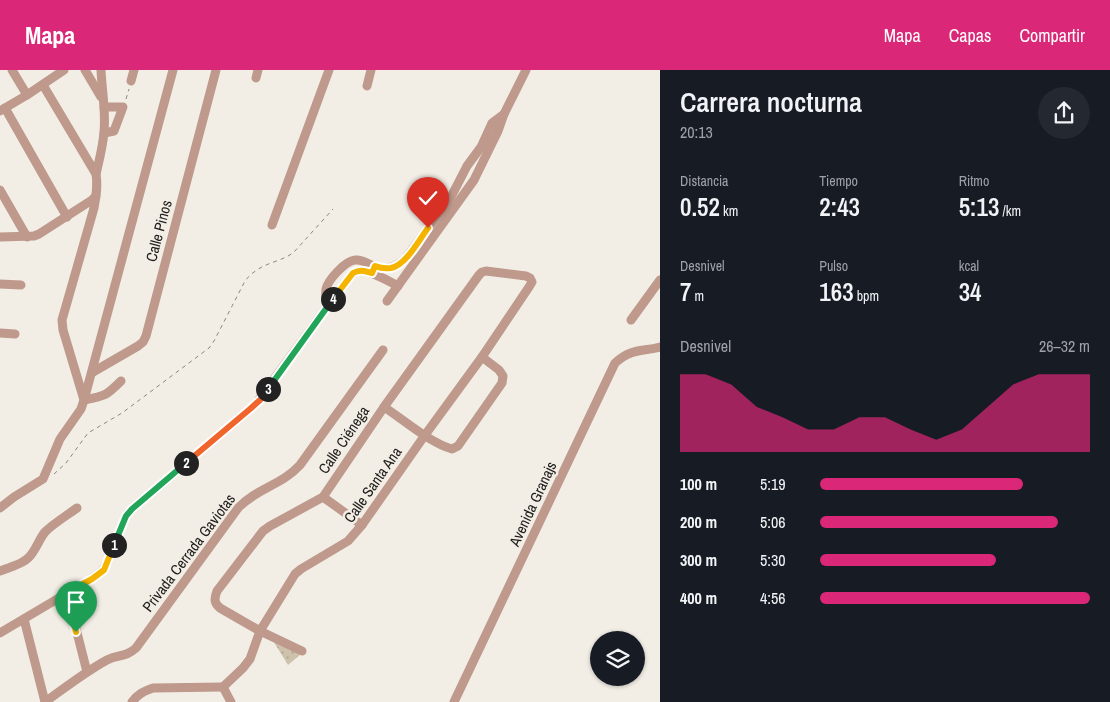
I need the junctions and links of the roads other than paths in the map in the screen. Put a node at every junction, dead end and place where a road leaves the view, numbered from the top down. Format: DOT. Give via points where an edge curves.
graph roads {
  1 [pos="12,70"];
  2 [pos="64,70"];
  3 [pos="85,70"];
  4 [pos="102,70"];
  5 [pos="134,70"];
  6 [pos="173,70"];
  7 [pos="216,70"];
  8 [pos="329,70"];
  9 [pos="371,70"];
  10 [pos="526,70"];
  11 [pos="131,81"];
  12 [pos="43,85"];
  13 [pos="367,86"];
  14 [pos="27,95"];
  15 [pos="104,103"];
  16 [pos="3,109"];
  17 [pos="504,114"];
  18 [pos="104,133"];
  19 [pos="467,166"];
  20 [pos="478,172"];
  21 [pos="96,174"];
  22 [pos="0,190"];
  23 [pos="96,196"];
  24 [pos="67,217"];
  25 [pos="272,225"];
  26 [pos="0,237"];
  27 [pos="27,237"];
  28 [pos="374,270"];
  29 [pos="482,272"];
  30 [pos="659,282"];
  31 [pos="0,284"];
  32 [pos="21,285"];
  33 [pos="398,286"];
  34 [pos="387,301"];
  35 [pos="329,304"];
  36 [pos="631,320"];
  37 [pos="0,333"];
  38 [pos="15,334"];
  39 [pos="660,346"];
  40 [pos="383,350"];
  41 [pos="482,357"];
  42 [pos="93,372"];
  43 [pos="120,381"];
  44 [pos="84,400"];
  45 [pos="384,407"];
  46 [pos="425,435"];
  47 [pos="323,497"];
  48 [pos="0,508"];
  49 [pos="76,508"];
  50 [pos="362,526"];
  51 [pos="0,571"];
  52 [pos="66,593"];
  53 [pos="24,619"];
  54 [pos="260,631"];
  55 [pos="0,633"];
  56 [pos="302,652"];
  57 [pos="86,672"];
  58 [pos="223,687"];
  59 [pos="45,702"];
  60 [pos="132,702"];
  61 [pos="231,702"];
  62 [pos="454,702"];
  1 -- 14 [label="street"];
  2 -- 12 [label="street"];
  3 -- 15 [label="street"];
  4 -- 15 [label="street"];
  5 -- 11 [label="street"];
  6 -- 42 [label="street"];
  7 -- 42 [label="street, Calle Pinos" via="146,336 138,346"];
  8 -- 25 [label="street"];
  9 -- 13 [label="street"];
  10 -- 17 [label="street"];
  12 -- 14 [label="street"];
  12 -- 21 [label="street"];
  14 -- 16 [label="street"];
  15 -- 18 [label="street"];
  15 -- 18 [label="street" via="124,107 114,131"];
  16 -- 24 [label="street"];
  17 -- 19 [label="street" via="492,123"];
  17 -- 20 [label="street"];
  18 -- 21 [label="street"];
  19 -- 20 [label="street"];
  19 -- 28 [label="street" via="451,197 406,259 391,268"];
  20 -- 33 [label="street"];
  21 -- 23 [label="street"];
  22 -- 27 [label="street"];
  23 -- 24 [label="street"];
  23 -- 44 [label="street" via="62,320"];
  24 -- 27 [label="street" via="40,234"];
  26 -- 27 [label="street"];
  28 -- 33 [label="street"];
  28 -- 35 [label="street" via="353,273"];
  28 -- 35 [label="street" via="357,259 345,265 327,285 325,292"];
  29 -- 41 [label="street, Calle Santa Ana" via="526,276 532,282"];
  29 -- 45 [label="street, Calle Ciénega"];
  30 -- 36 [label="street"];
  31 -- 32 [label="street"];
  33 -- 34 [label="street"];
  35 -- 52 [label="street" via="255,404 126,516 104,570"];
  37 -- 38 [label="street"];
  39 -- 62 [label="street, Avenida Granajs" via="635,351 615,362"];
  40 -- 57 [label="street, Privada Cerrada Gaviotas" via="300,465 283,480 255,493 238,508 136,648 130,654 110,659"];
  41 -- 46 [label="street, Calle Santa Ana"];
  41 -- 46 [label="street" via="499,370 503,376 502,383 458,446 452,449 445,447"];
  42 -- 44 [label="street"];
  43 -- 44 [label="street" via="104,396"];
  44 -- 48 [label="street" via="60,438 43,480"];
  45 -- 46 [label="street"];
  45 -- 47 [label="street, Calle Ciénega"];
  46 -- 50 [label="street, Calle Santa Ana"];
  47 -- 50 [label="street"];
  47 -- 54 [label="street, Calle Ciénega" via="263,531 214,597 220,608"];
  49 -- 51 [label="street" via="47,529 28,558"];
  50 -- 54 [label="street, Calle Santa Ana" via="348,541 295,574"];
  52 -- 53 [label="street"];
  52 -- 57 [label="street"];
  53 -- 55 [label="street"];
  53 -- 59 [label="street"];
  54 -- 56 [label="street"];
  54 -- 58 [label="street, Calle Santa Ana" via="250,659"];
  57 -- 59 [label="street, Privada Cerrada Gaviotas"];
  58 -- 60 [label="street" via="154,688 138,694"];
  58 -- 61 [label="street"];
}
